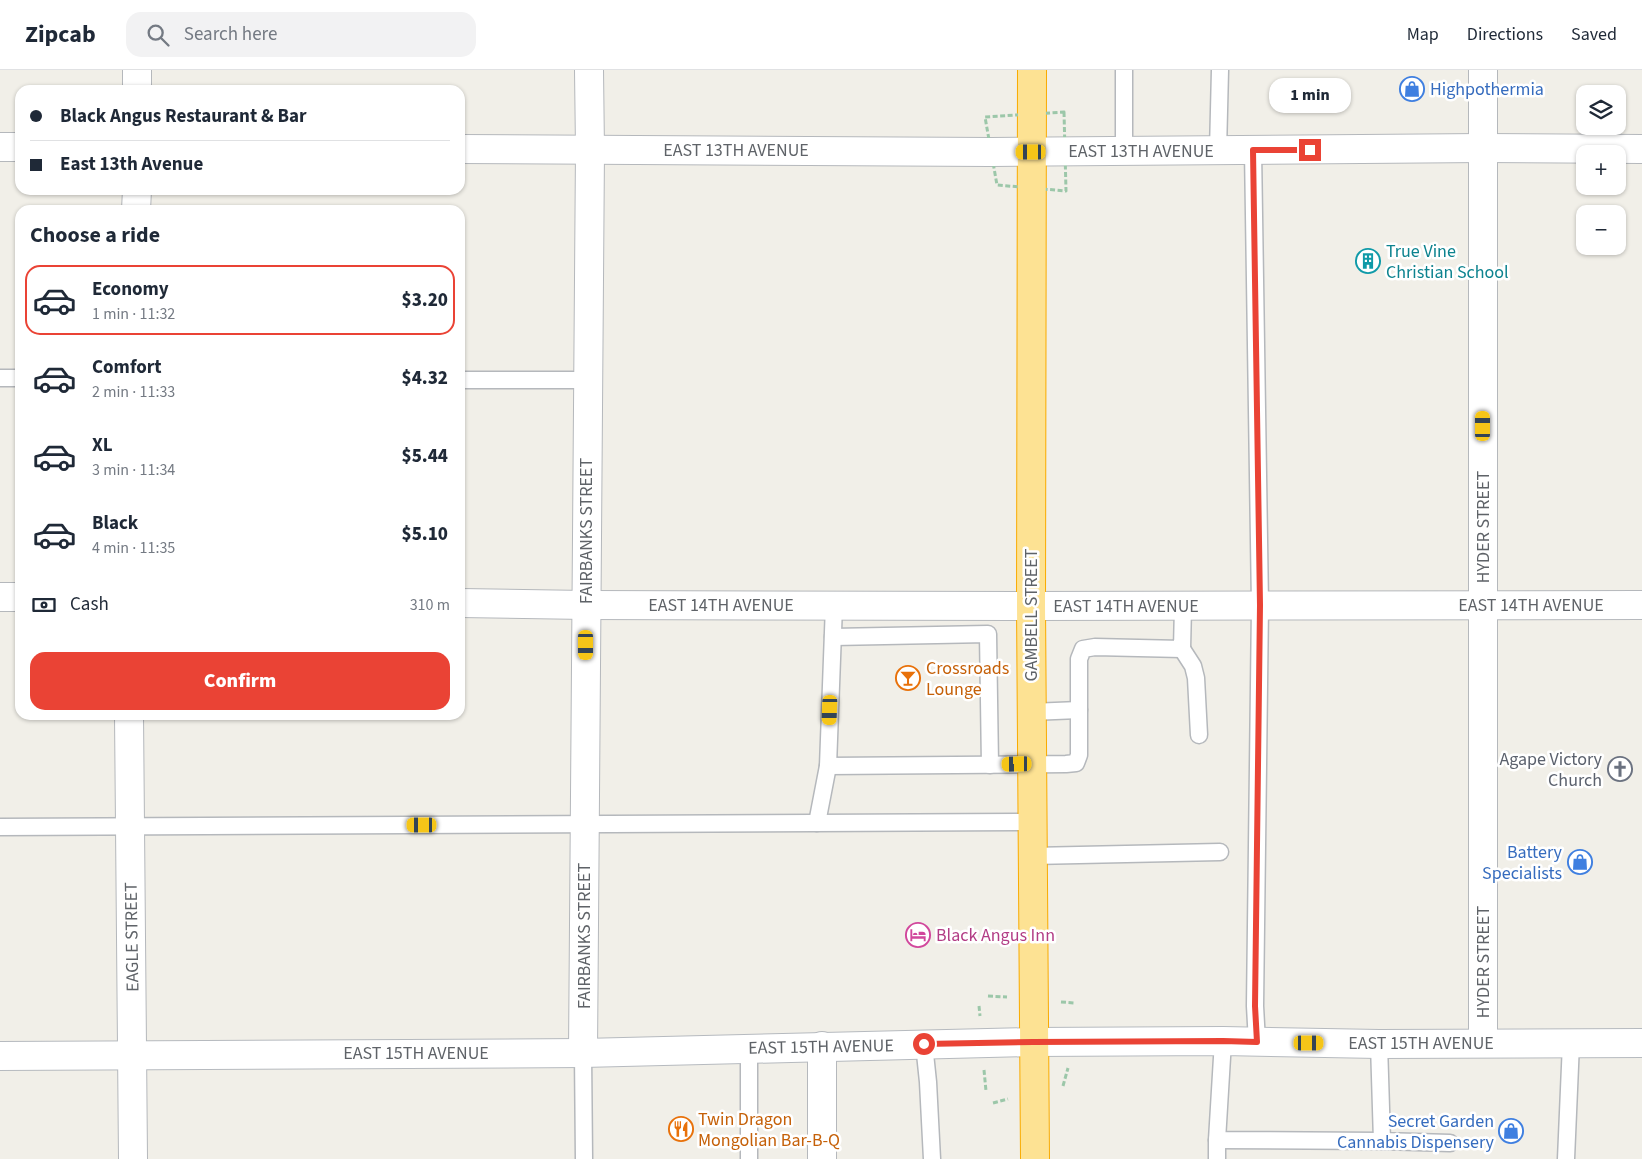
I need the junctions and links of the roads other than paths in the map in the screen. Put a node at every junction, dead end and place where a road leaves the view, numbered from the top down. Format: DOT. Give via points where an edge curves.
graph roads {
  1 [pos="137,70"];
  2 [pos="589,70"];
  3 [pos="1032,70"];
  4 [pos="1124,70"];
  5 [pos="1220,70"];
  6 [pos="1483,70"];
  7 [pos="137,85"];
  8 [pos="0,147"];
  9 [pos="15,147"];
  10 [pos="465,148"];
  11 [pos="1483,148"];
  12 [pos="590,150"];
  13 [pos="1253,150"];
  14 [pos="1642,150"];
  15 [pos="1124,151"];
  16 [pos="1218,151"];
  17 [pos="1031,152"];
  18 [pos="0,378"];
  19 [pos="15,378"];
  20 [pos="465,380"];
  21 [pos="588,380"];
  22 [pos="0,597"];
  23 [pos="15,597"];
  24 [pos="465,603"];
  25 [pos="586,605"];
  26 [pos="834,605"];
  27 [pos="1260,605"];
  28 [pos="1483,605"];
  29 [pos="1642,605"];
  30 [pos="1031,606"];
  31 [pos="1183,606"];
  32 [pos="833,636"];
  33 [pos="1182,649"];
  34 [pos="1079,710"];
  35 [pos="1031,712"];
  36 [pos="129,720"];
  37 [pos="1199,735"];
  38 [pos="1032,764"];
  39 [pos="990,765"];
  40 [pos="828,766"];
  41 [pos="1032,822"];
  42 [pos="817,823"];
  43 [pos="584,825"];
  44 [pos="130,826"];
  45 [pos="0,827"];
  46 [pos="1220,852"];
  47 [pos="1032,856"];
  48 [pos="1223,1041"];
  49 [pos="1033,1042"];
  50 [pos="1257,1042"];
  51 [pos="1483,1043"];
  52 [pos="1571,1043"];
  53 [pos="1642,1043"];
  54 [pos="924,1044"];
  55 [pos="1378,1044"];
  56 [pos="822,1046"];
  57 [pos="749,1048"];
  58 [pos="583,1053"];
  59 [pos="132,1054"];
  60 [pos="0,1056"];
  61 [pos="1217,1140"];
  62 [pos="1382,1141"];
  63 [pos="1450,1143"];
  64 [pos="133,1159"];
  65 [pos="584,1159"];
  66 [pos="749,1159"];
  67 [pos="822,1159"];
  68 [pos="932,1159"];
  69 [pos="1035,1159"];
  70 [pos="1217,1159"];
  71 [pos="1566,1159"];
  1 -- 7 [label="street"];
  2 -- 12 [label="street, FAIRBANKS STREET"];
  3 -- 17 [label="highway, GAMBELL STREET"];
  4 -- 15 [label="lane"];
  5 -- 16 [label="lane"];
  6 -- 11 [label="street, HYDER STREET"];
  8 -- 9 [label="street"];
  10 -- 12 [label="street, EAST 13TH AVENUE"];
  11 -- 13 [label="street, EAST 13TH AVENUE"];
  11 -- 14 [label="street, EAST 13TH AVENUE"];
  11 -- 28 [label="street, HYDER STREET"];
  12 -- 17 [label="street, EAST 13TH AVENUE"];
  12 -- 21 [label="street, FAIRBANKS STREET"];
  13 -- 16 [label="street, EAST 13TH AVENUE"];
  13 -- 27 [label="lane"];
  15 -- 16 [label="street, EAST 13TH AVENUE"];
  15 -- 17 [label="street, EAST 13TH AVENUE"];
  17 -- 30 [label="highway, GAMBELL STREET"];
  18 -- 19 [label="lane"];
  20 -- 21 [label="lane"];
  21 -- 25 [label="street, FAIRBANKS STREET"];
  22 -- 23 [label="street"];
  24 -- 25 [label="street, EAST 14TH AVENUE"];
  25 -- 26 [label="street, EAST 14TH AVENUE"];
  25 -- 43 [label="street, FAIRBANKS STREET"];
  26 -- 30 [label="street, EAST 14TH AVENUE"];
  26 -- 32 [label="lane"];
  27 -- 28 [label="street, EAST 14TH AVENUE"];
  27 -- 31 [label="street, EAST 14TH AVENUE"];
  27 -- 50 [label="lane"];
  28 -- 29 [label="street, EAST 14TH AVENUE"];
  28 -- 51 [label="street, HYDER STREET"];
  30 -- 31 [label="street, EAST 14TH AVENUE"];
  30 -- 35 [label="highway, GAMBELL STREET"];
  31 -- 33 [label="lane"];
  32 -- 39 [label="lane" via="988,634"];
  32 -- 40 [label="lane"];
  33 -- 34 [label="lane" via="1083,649 1079,660"];
  33 -- 37 [label="lane" via="1193,666 1196,678"];
  34 -- 35 [label="lane"];
  34 -- 38 [label="lane" via="1079,755 1076,763"];
  35 -- 38 [label="highway, GAMBELL STREET"];
  36 -- 44 [label="street, EAGLE STREET"];
  38 -- 39 [label="lane"];
  38 -- 41 [label="highway, GAMBELL STREET"];
  39 -- 40 [label="lane"];
  40 -- 42 [label="lane"];
  41 -- 42 [label="lane"];
  41 -- 47 [label="highway, GAMBELL STREET"];
  42 -- 43 [label="lane"];
  43 -- 44 [label="lane"];
  43 -- 58 [label="street, FAIRBANKS STREET"];
  44 -- 45 [label="lane"];
  44 -- 59 [label="street, EAGLE STREET"];
  46 -- 47 [label="lane"];
  47 -- 49 [label="highway, GAMBELL STREET"];
  48 -- 49 [label="street, EAST 15TH AVENUE"];
  48 -- 50 [label="street, EAST 15TH AVENUE"];
  48 -- 61 [label="lane"];
  49 -- 54 [label="street, EAST 15TH AVENUE"];
  49 -- 69 [label="highway, GAMBELL STREET"];
  50 -- 55 [label="street, EAST 15TH AVENUE"];
  51 -- 52 [label="street, EAST 15TH AVENUE"];
  51 -- 55 [label="street, EAST 15TH AVENUE"];
  52 -- 53 [label="street, EAST 15TH AVENUE"];
  52 -- 71 [label="lane"];
  54 -- 56 [label="street, EAST 15TH AVENUE"];
  54 -- 68 [label="lane"];
  55 -- 62 [label="lane"];
  56 -- 57 [label="street, EAST 15TH AVENUE"];
  56 -- 67 [label="street"];
  57 -- 58 [label="street, EAST 15TH AVENUE"];
  57 -- 66 [label="lane"];
  58 -- 59 [label="street, EAST 15TH AVENUE"];
  58 -- 65 [label="lane"];
  59 -- 60 [label="street, EAST 15TH AVENUE"];
  59 -- 64 [label="street, EAGLE STREET"];
  61 -- 62 [label="lane"];
  61 -- 70 [label="lane"];
  62 -- 63 [label="lane"];
}
